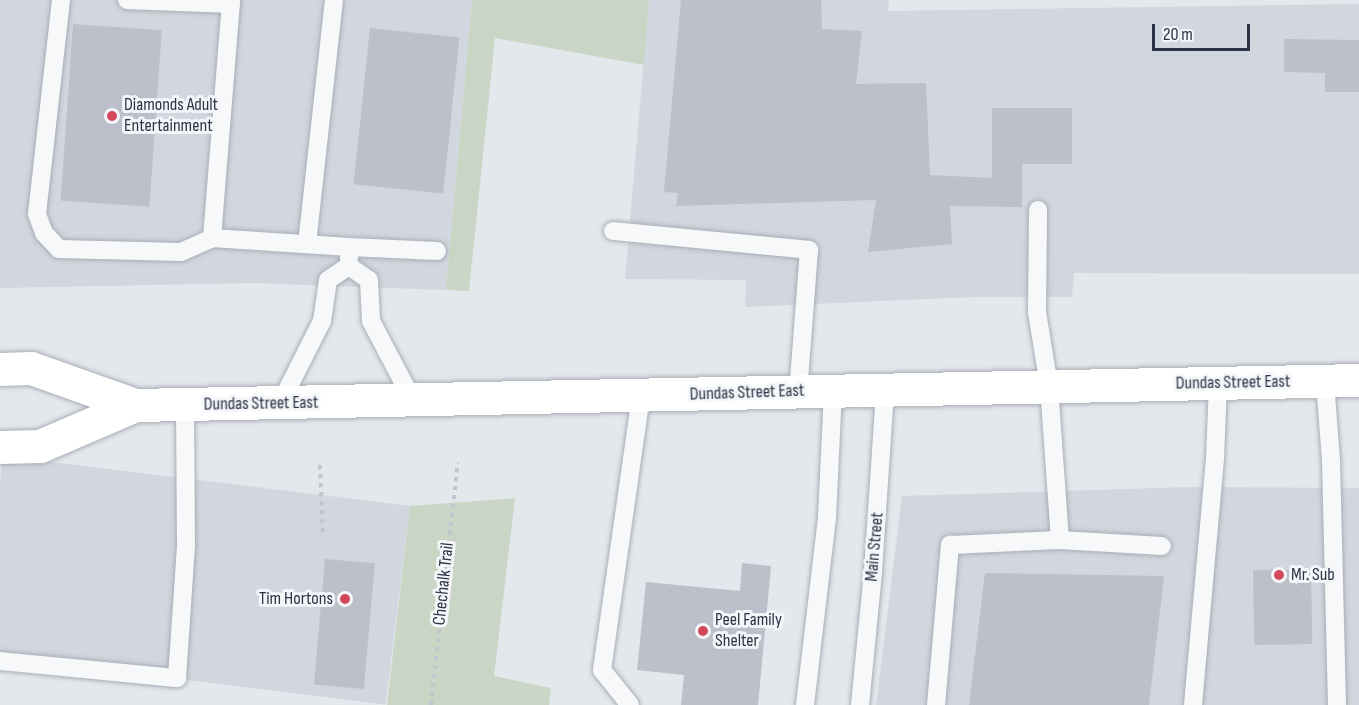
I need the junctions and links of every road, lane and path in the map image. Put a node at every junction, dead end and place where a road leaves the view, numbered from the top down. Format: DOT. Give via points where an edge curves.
graph roads {
  1 [pos="61,0"];
  2 [pos="127,0"];
  3 [pos="334,0"];
  4 [pos="231,2"];
  5 [pos="1038,210"];
  6 [pos="613,231"];
  7 [pos="212,238"];
  8 [pos="307,244"];
  9 [pos="350,247"];
  10 [pos="437,251"];
  11 [pos="349,266"];
  12 [pos="1,368"];
  13 [pos="1359,380"];
  14 [pos="1325,381"];
  15 [pos="1218,383"];
  16 [pos="1049,386"];
  17 [pos="885,389"];
  18 [pos="833,391"];
  19 [pos="798,392"];
  20 [pos="641,396"];
  21 [pos="413,401"];
  22 [pos="280,404"];
  23 [pos="135,405"];
  24 [pos="185,405"];
  25 [pos="0,447"];
  26 [pos="458,462"];
  27 [pos="320,465"];
  28 [pos="323,537"];
  29 [pos="1060,540"];
  30 [pos="1162,546"];
  31 [pos="0,661"];
  32 [pos="431,705"];
  33 [pos="630,705"];
  34 [pos="805,705"];
  35 [pos="860,705"];
  36 [pos="936,705"];
  37 [pos="1193,705"];
  38 [pos="1337,705"];
  1 -- 7 [label="lane" via="37,214 44,233 59,249 181,252"];
  2 -- 4 [label="lane"];
  3 -- 8 [label="lane"];
  4 -- 7 [label="lane"];
  5 -- 16 [label="lane" via="1037,312"];
  6 -- 19 [label="lane" via="810,250"];
  7 -- 8 [label="lane"];
  8 -- 9 [label="lane"];
  9 -- 10 [label="lane"];
  9 -- 11 [label="lane"];
  11 -- 21 [label="lane" via="369,280 371,321"];
  11 -- 22 [label="lane" via="328,280 322,321"];
  12 -- 23 [label="main road, Dundas Street East" via="31,368"];
  13 -- 14 [label="main road, Dundas Street East"];
  14 -- 15 [label="main road, Dundas Street East"];
  14 -- 38 [label="lane"];
  15 -- 16 [label="main road, Dundas Street East"];
  15 -- 37 [label="lane"];
  16 -- 17 [label="main road, Dundas Street East"];
  16 -- 29 [label="lane"];
  17 -- 18 [label="main road, Dundas Street East"];
  17 -- 35 [label="lane, Main Street"];
  18 -- 19 [label="main road, Dundas Street East"];
  18 -- 34 [label="lane" via="828,518"];
  19 -- 20 [label="main road, Dundas Street East"];
  20 -- 21 [label="main road, Dundas Street East"];
  20 -- 33 [label="lane" via="602,670"];
  21 -- 22 [label="main road, Dundas Street East"];
  22 -- 24 [label="main road, Dundas Street East"];
  23 -- 24 [label="main road, Dundas Street East"];
  23 -- 25 [label="main road, Dundas Street East" via="40,446"];
  24 -- 31 [label="lane" via="186,545 177,678"];
  26 -- 32 [label="path, Chechalk Trail"];
  27 -- 28 [label="path"];
  29 -- 30 [label="lane"];
  29 -- 36 [label="lane" via="950,545"];
}
